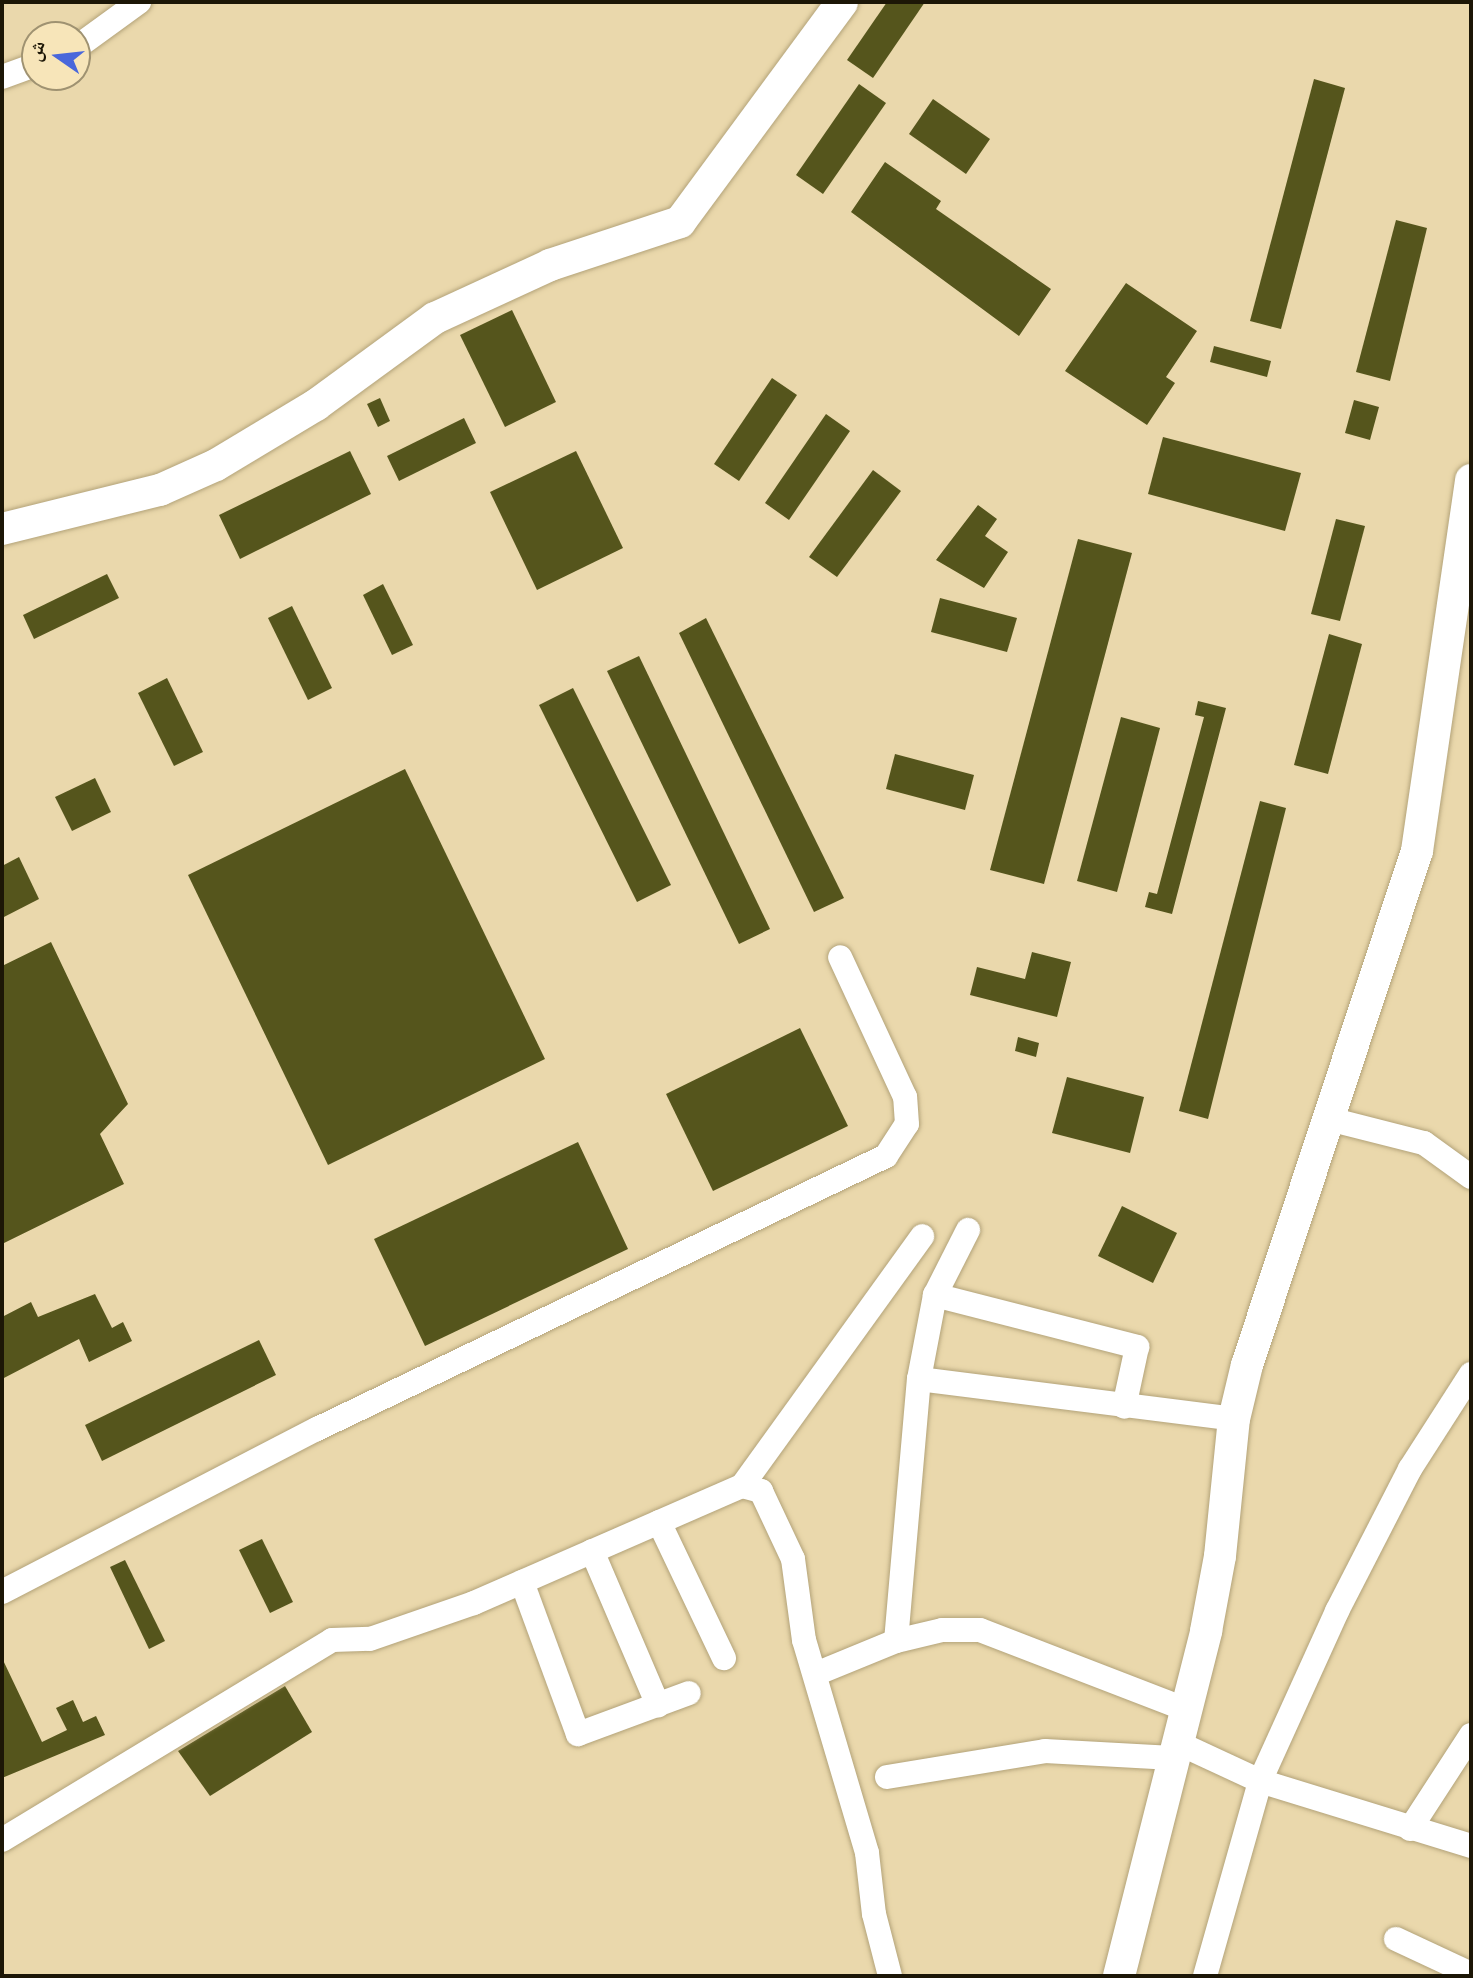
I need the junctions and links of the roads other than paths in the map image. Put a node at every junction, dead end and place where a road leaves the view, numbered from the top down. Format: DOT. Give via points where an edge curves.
graph roads {
  1 [pos="139,2"];
  2 [pos="842,2"];
  3 [pos="91,37"];
  4 [pos="21,70"];
  5 [pos="2,77"];
  6 [pos="1470,494"];
  7 [pos="2,529"];
  8 [pos="840,957"];
  9 [pos="1329,1119"];
  10 [pos="1471,1177"];
  11 [pos="968,1230"];
  12 [pos="922,1236"];
  13 [pos="935,1295"];
  14 [pos="1471,1374"];
  15 [pos="919,1379"];
  16 [pos="1124,1407"];
  17 [pos="1234,1419"];
  18 [pos="742,1486"];
  19 [pos="659,1522"];
  20 [pos="593,1551"];
  21 [pos="522,1582"];
  22 [pos="2,1592"];
  23 [pos="896,1641"];
  24 [pos="724,1658"];
  25 [pos="818,1673"];
  26 [pos="689,1693"];
  27 [pos="659,1705"];
  28 [pos="1187,1710"];
  29 [pos="1471,1735"];
  30 [pos="1176,1750"];
  31 [pos="887,1777"];
  32 [pos="1260,1781"];
  33 [pos="1410,1829"];
  34 [pos="2,1840"];
  35 [pos="1471,1846"];
  36 [pos="1396,1939"];
  37 [pos="1471,1974"];
  38 [pos="890,1976"];
  39 [pos="1119,1976"];
  40 [pos="1205,1976"];
  1 -- 3 [label="street"];
  2 -- 7 [label="main road" via="680,222 550,265 435,318 316,405 216,465 160,490"];
  4 -- 5 [label="street"];
  6 -- 9 [label="main road" via="1417,850"];
  8 -- 22 [label="street" via="905,1097 907,1124 886,1156 317,1429"];
  9 -- 10 [label="street" via="1424,1143"];
  9 -- 17 [label="main road"];
  11 -- 13 [label="street"];
  12 -- 18 [label="street"];
  13 -- 15 [label="street"];
  13 -- 16 [label="street" via="1137,1347"];
  14 -- 32 [label="street" via="1410,1469 1336,1611"];
  15 -- 16 [label="street"];
  15 -- 23 [label="street"];
  16 -- 17 [label="street"];
  17 -- 28 [label="main road" via="1220,1556"];
  18 -- 19 [label="street"];
  18 -- 25 [label="street" via="761,1491 788,1543 804,1640"];
  19 -- 20 [label="street"];
  19 -- 24 [label="street"];
  20 -- 21 [label="street"];
  20 -- 27 [label="street"];
  21 -- 27 [label="street" via="578,1734"];
  21 -- 34 [label="street" via="370,1639 332,1640"];
  23 -- 25 [label="street"];
  23 -- 28 [label="street" via="942,1630 980,1630"];
  25 -- 38 [label="street" via="867,1853 874,1914"];
  26 -- 27 [label="street"];
  28 -- 30 [label="main road"];
  29 -- 33 [label="street"];
  30 -- 31 [label="street" via="1045,1751"];
  30 -- 32 [label="street"];
  30 -- 39 [label="main road"];
  32 -- 33 [label="street"];
  32 -- 40 [label="street"];
  33 -- 35 [label="street"];
  36 -- 37 [label="street"];
}
